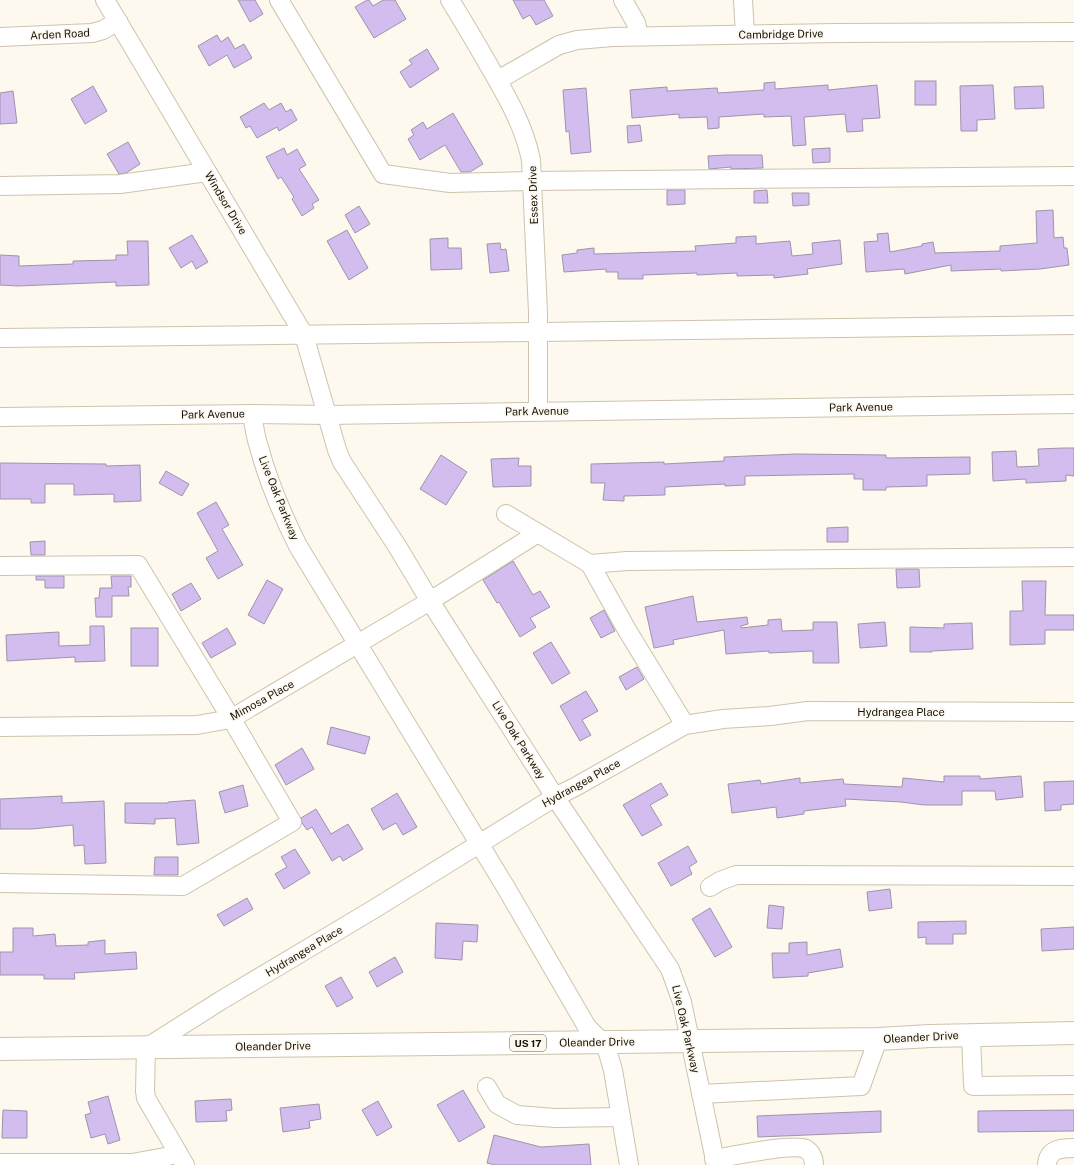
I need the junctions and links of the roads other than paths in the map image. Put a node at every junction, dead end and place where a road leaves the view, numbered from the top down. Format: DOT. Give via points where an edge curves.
graph roads {
  1 [pos="105,0"];
  2 [pos="280,0"];
  3 [pos="450,0"];
  4 [pos="623,0"];
  5 [pos="744,0"];
  6 [pos="118,21"];
  7 [pos="1074,32"];
  8 [pos="745,34"];
  9 [pos="639,35"];
  10 [pos="0,36"];
  11 [pos="498,80"];
  12 [pos="207,172"];
  13 [pos="1074,176"];
  14 [pos="531,180"];
  15 [pos="0,186"];
  16 [pos="1074,325"];
  17 [pos="538,332"];
  18 [pos="304,335"];
  19 [pos="0,338"];
  20 [pos="1074,404"];
  21 [pos="538,411"];
  22 [pos="252,414"];
  23 [pos="327,415"];
  24 [pos="0,417"];
  25 [pos="506,514"];
  26 [pos="538,533"];
  27 [pos="1074,556"];
  28 [pos="590,564"];
  29 [pos="0,566"];
  30 [pos="430,601"];
  31 [pos="357,645"];
  32 [pos="1074,712"];
  33 [pos="231,718"];
  34 [pos="685,725"];
  35 [pos="0,727"];
  36 [pos="555,797"];
  37 [pos="479,845"];
  38 [pos="1074,876"];
  39 [pos="0,883"];
  40 [pos="710,887"];
  41 [pos="1074,1033"];
  42 [pos="971,1035"];
  43 [pos="878,1039"];
  44 [pos="690,1041"];
  45 [pos="602,1042"];
  46 [pos="146,1048"];
  47 [pos="0,1049"];
  48 [pos="1074,1085"];
  49 [pos="487,1088"];
  50 [pos="701,1094"];
  51 [pos="621,1116"];
  52 [pos="1074,1148"];
  53 [pos="181,1159"];
  54 [pos="715,1162"];
  55 [pos="0,1163"];
  56 [pos="629,1165"];
  57 [pos="814,1165"];
  58 [pos="1047,1165"];
  1 -- 6 [label="street, Windsor Drive"];
  2 -- 14 [label="street" via="383,174 450,183"];
  3 -- 11 [label="street, Essex Drive"];
  4 -- 9 [label="street" via="636,23"];
  5 -- 8 [label="street"];
  6 -- 10 [label="street, Arden Road" via="92,33"];
  6 -- 12 [label="street, Windsor Drive"];
  7 -- 8 [label="street, Cambridge Drive"];
  8 -- 9 [label="street, Cambridge Drive"];
  9 -- 11 [label="street, Cambridge Drive" via="568,42"];
  11 -- 14 [label="street, Essex Drive" via="528,144"];
  12 -- 15 [label="street" via="120,184"];
  12 -- 18 [label="street, Windsor Drive"];
  13 -- 14 [label="street"];
  14 -- 17 [label="street, Essex Drive"];
  16 -- 17 [label="street"];
  17 -- 18 [label="street"];
  17 -- 21 [label="street, Essex Drive"];
  18 -- 19 [label="street"];
  18 -- 23 [label="street, Windsor Drive"];
  20 -- 21 [label="street, Park Avenue"];
  21 -- 23 [label="street, Park Avenue"];
  22 -- 23 [label="street, Park Avenue"];
  22 -- 24 [label="street, Park Avenue"];
  22 -- 31 [label="street, Live Oak Parkway" via="260,453 288,527"];
  23 -- 30 [label="street, Live Oak Parkway" via="342,462"];
  25 -- 26 [label="street"];
  26 -- 28 [label="street"];
  26 -- 30 [label="street, Mimosa Place"];
  27 -- 28 [label="street" via="627,561"];
  28 -- 34 [label="street"];
  29 -- 33 [label="street" via="138,565"];
  30 -- 31 [label="street, Mimosa Place"];
  30 -- 36 [label="street, Live Oak Parkway"];
  31 -- 33 [label="street, Mimosa Place"];
  31 -- 37 [label="street, Live Oak Parkway"];
  32 -- 34 [label="street, Hydrangea Place" via="808,711 723,718"];
  33 -- 35 [label="street, Mimosa Place" via="197,725"];
  33 -- 39 [label="street" via="292,822 183,886"];
  34 -- 36 [label="street, Hydrangea Place"];
  36 -- 37 [label="street, Hydrangea Place"];
  36 -- 44 [label="street, Live Oak Parkway" via="670,969 682,1002"];
  37 -- 45 [label="street, Live Oak Parkway" via="587,1027"];
  37 -- 46 [label="street, Hydrangea Place"];
  38 -- 40 [label="street" via="736,875"];
  41 -- 42 [label="main road, Oleander Drive / US 17"];
  42 -- 43 [label="main road, Oleander Drive / US 17"];
  42 -- 48 [label="street" via="973,1086"];
  43 -- 44 [label="main road, Oleander Drive / US 17"];
  43 -- 50 [label="street" via="861,1086"];
  44 -- 45 [label="main road, Oleander Drive / US 17"];
  44 -- 50 [label="street, Live Oak Parkway"];
  45 -- 46 [label="main road, Oleander Drive / US 17"];
  45 -- 51 [label="street, Live Oak Parkway" via="606,1046 613,1070"];
  46 -- 47 [label="main road, Oleander Drive / US 17"];
  46 -- 53 [label="street" via="146,1098"];
  49 -- 51 [label="street" via="498,1104 517,1115 555,1118"];
  50 -- 54 [label="street, Live Oak Parkway"];
  51 -- 56 [label="street, Live Oak Parkway"];
  52 -- 58 [label="street" via="1051,1153"];
  53 -- 55 [label="street" via="165,1157 132,1163"];
  54 -- 57 [label="street" via="775,1148 801,1148 814,1158"];
}
